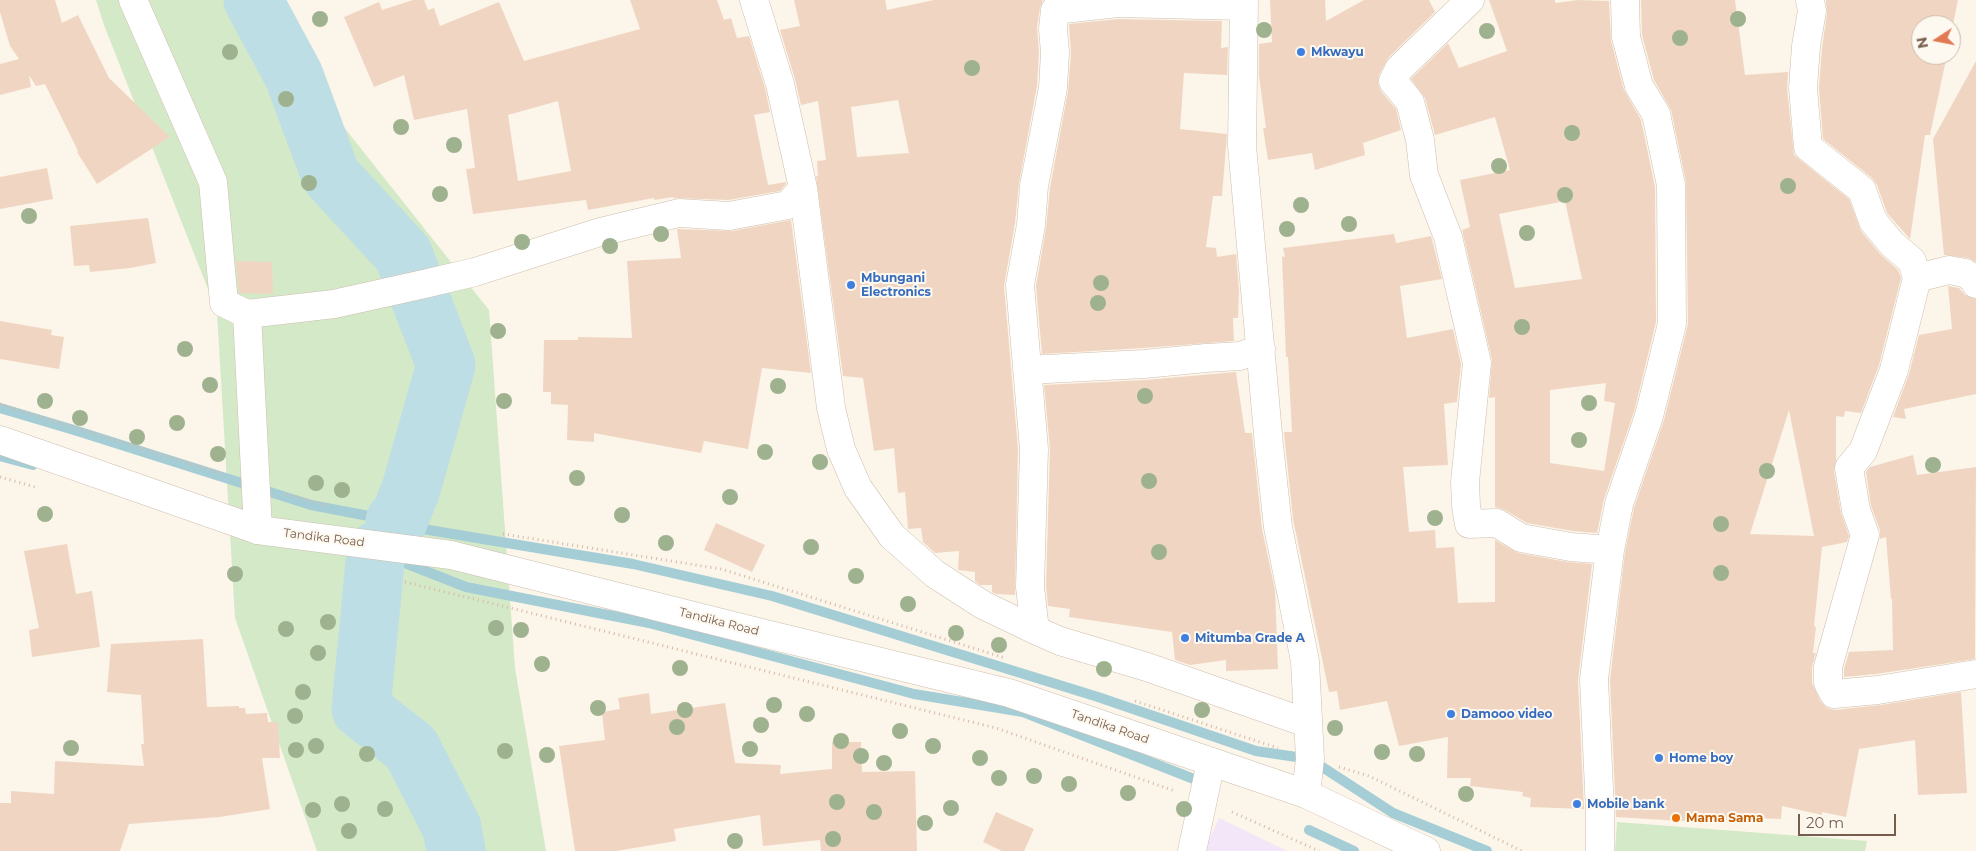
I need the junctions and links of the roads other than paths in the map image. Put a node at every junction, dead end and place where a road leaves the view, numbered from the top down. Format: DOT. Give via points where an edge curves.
graph roads {
  1 [pos="134,0"];
  2 [pos="754,0"];
  3 [pos="1470,0"];
  4 [pos="1625,0"];
  5 [pos="1810,0"];
  6 [pos="1243,3"];
  7 [pos="803,188"];
  8 [pos="1918,278"];
  9 [pos="1976,284"];
  10 [pos="247,314"];
  11 [pos="1261,349"];
  12 [pos="1028,370"];
  13 [pos="0,440"];
  14 [pos="258,530"];
  15 [pos="1610,550"];
  16 [pos="1035,630"];
  17 [pos="1976,674"];
  18 [pos="1307,723"];
  19 [pos="1211,762"];
  20 [pos="1306,794"];
  21 [pos="1192,851"];
  22 [pos="1426,851"];
  23 [pos="1600,851"];
  1 -- 10 [label="street" via="213,182 224,303"];
  2 -- 7 [label="street" via="780,84"];
  3 -- 15 [label="street" via="1399,69 1393,81 1410,102 1420,140 1424,175 1448,237 1477,363 1465,482 1470,524 1497,523 1521,538"];
  4 -- 15 [label="street" via="1626,37 1640,86 1656,114 1671,185 1672,324 1649,416 1619,504"];
  5 -- 8 [label="street" via="1812,11 1803,88 1808,147 1862,190 1873,221 1912,261"];
  6 -- 11 [label="street" via="1242,146"];
  6 -- 12 [label="street" via="1118,3 1055,10 1053,88 1034,186 1020,285"];
  7 -- 10 [label="street" via="788,205 729,216 679,213 600,232 475,272 424,284 334,304"];
  7 -- 16 [label="street" via="831,408 841,449 858,488 892,536 935,574 983,605"];
  8 -- 9 [label="street" via="1948,270 1965,273"];
  8 -- 17 [label="street" via="1894,370 1863,451 1849,468 1856,510 1866,535 1828,667 1828,683 1834,694"];
  10 -- 14 [label="street"];
  11 -- 12 [label="street" via="1240,356"];
  11 -- 18 [label="street" via="1278,527 1305,661"];
  12 -- 16 [label="street" via="1034,449 1030,587"];
  13 -- 14 [label="street, Tandika Road"];
  14 -- 19 [label="street, Tandika Road" via="452,555 1009,692"];
  15 -- 23 [label="street" via="1594,679"];
  16 -- 18 [label="street"];
  18 -- 20 [label="street" via="1310,759"];
  19 -- 20 [label="street, Tandika Road"];
  19 -- 21 [label="street"];
  20 -- 22 [label="street, Tandika Road"];
}
